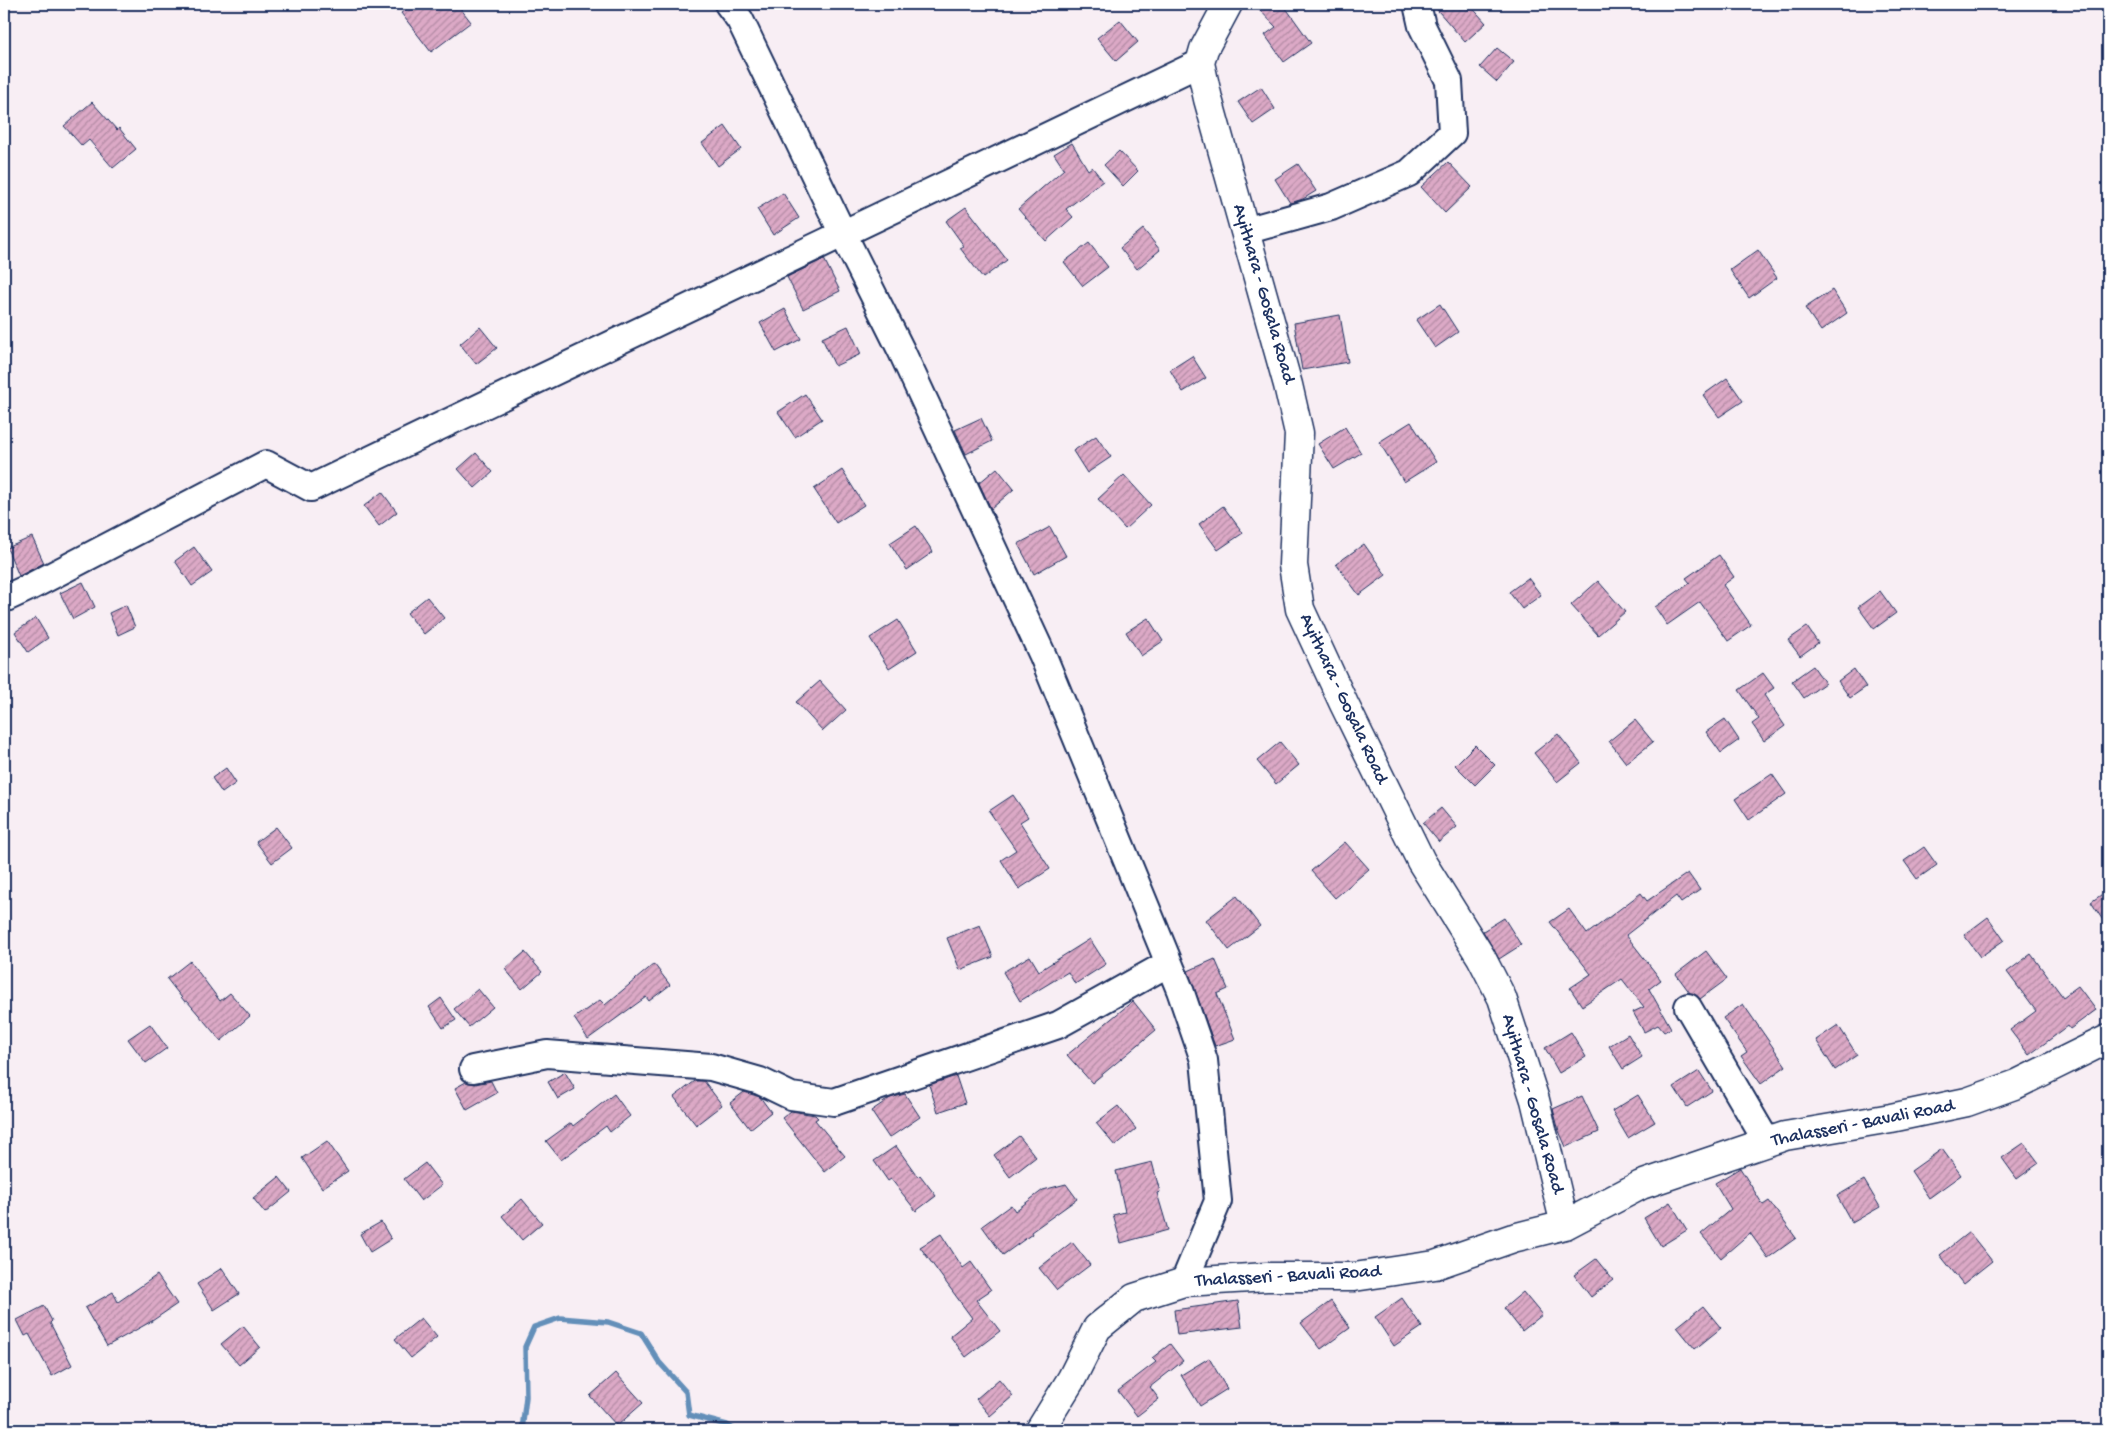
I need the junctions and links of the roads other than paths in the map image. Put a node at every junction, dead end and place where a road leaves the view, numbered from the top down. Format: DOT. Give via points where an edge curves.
graph roads {
  1 [pos="728,4"];
  2 [pos="1228,4"];
  3 [pos="1417,4"];
  4 [pos="1200,63"];
  5 [pos="1245,231"];
  6 [pos="843,234"];
  7 [pos="4,599"];
  8 [pos="1169,963"];
  9 [pos="1688,1007"];
  10 [pos="2108,1039"];
  11 [pos="473,1069"];
  12 [pos="1767,1142"];
  13 [pos="1565,1225"];
  14 [pos="1184,1282"];
  15 [pos="1040,1430"];
  1 -- 6 [label="street" via="740,20"];
  2 -- 4 [label="main road"];
  3 -- 5 [label="street" via="1422,26 1449,81 1452,133 1409,173 1331,207"];
  4 -- 5 [label="main road, Ayithara - Gosala Road"];
  4 -- 6 [label="street"];
  5 -- 13 [label="main road, Ayithara - Gosala Road" via="1299,433 1293,565 1300,609 1420,861 1481,957 1502,998 1535,1100"];
  6 -- 7 [label="street" via="311,488 266,464"];
  6 -- 8 [label="street" via="901,350 1043,656"];
  8 -- 11 [label="street" via="1058,1025 834,1102 791,1096 760,1081 711,1067 547,1054"];
  8 -- 14 [label="street" via="1204,1060 1218,1201"];
  9 -- 12 [label="street"];
  10 -- 12 [label="main road, Thalasseri - Bavali Road" via="2017,1084 1967,1102"];
  12 -- 13 [label="main road, Thalasseri - Bavali Road" via="1641,1185"];
  13 -- 14 [label="main road, Thalasseri - Bavali Road" via="1513,1238 1435,1265 1354,1277 1267,1277"];
  14 -- 15 [label="main road, Thalasseri - Bavali Road" via="1134,1298 1097,1328 1072,1378"];
}
